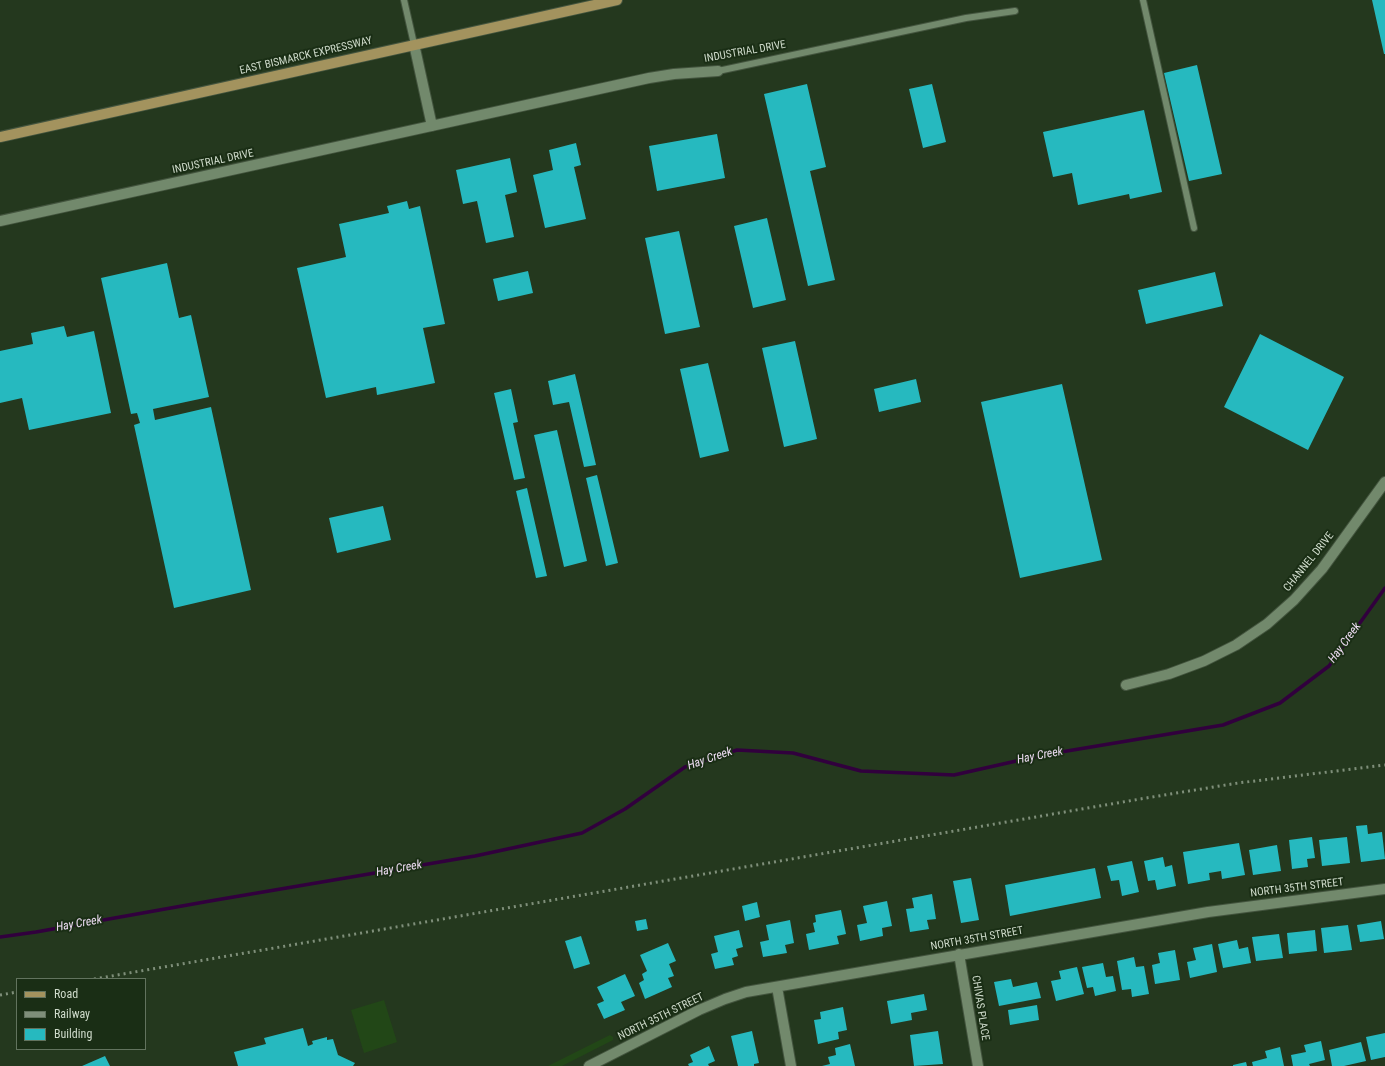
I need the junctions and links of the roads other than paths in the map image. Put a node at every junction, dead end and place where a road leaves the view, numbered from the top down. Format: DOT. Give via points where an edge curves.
graph roads {
  1 [pos="404,0"];
  2 [pos="617,0"];
  3 [pos="1143,0"];
  4 [pos="1014,11"];
  5 [pos="414,44"];
  6 [pos="718,71"];
  7 [pos="432,126"];
  8 [pos="0,137"];
  9 [pos="0,221"];
  10 [pos="1194,228"];
  11 [pos="1385,482"];
  12 [pos="1126,685"];
  13 [pos="1385,889"];
  14 [pos="959,954"];
  15 [pos="777,987"];
  16 [pos="588,1066"];
  17 [pos="791,1066"];
  18 [pos="978,1066"];
  1 -- 5 [label="lane"];
  2 -- 5 [label="main road, EAST BISMARCK EXPRESSWAY"];
  3 -- 10 [label="lane"];
  4 -- 6 [label="lane, INDUSTRIAL DRIVE" via="966,18"];
  5 -- 7 [label="street"];
  5 -- 8 [label="main road, EAST BISMARCK EXPRESSWAY"];
  6 -- 7 [label="street, INDUSTRIAL DRIVE" via="649,78"];
  7 -- 9 [label="street, INDUSTRIAL DRIVE"];
  11 -- 12 [label="street, CHANNEL DRIVE" via="1322,569 1294,600 1267,624 1236,645 1204,661 1169,674"];
  13 -- 14 [label="street, NORTH 35TH STREET" via="1208,912"];
  14 -- 15 [label="street, NORTH 35TH STREET"];
  14 -- 18 [label="street, CHIVAS PLACE"];
  15 -- 16 [label="street, NORTH 35TH STREET" via="746,992 725,999"];
  15 -- 17 [label="street"];
}
